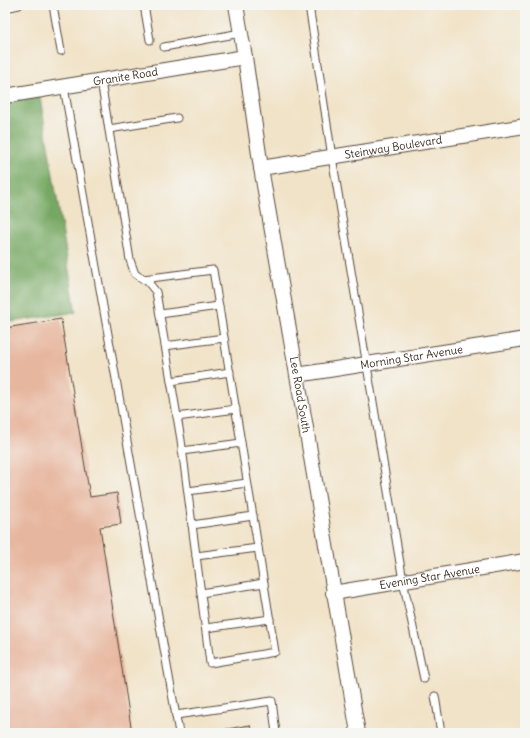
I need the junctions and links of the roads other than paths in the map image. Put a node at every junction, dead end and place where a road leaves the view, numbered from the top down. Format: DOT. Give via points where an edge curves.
graph roads {
  1 [pos="19,5"];
  2 [pos="53,5"];
  3 [pos="144,5"];
  4 [pos="236,5"];
  5 [pos="309,5"];
  6 [pos="5,8"];
  7 [pos="241,32"];
  8 [pos="150,40"];
  9 [pos="164,47"];
  10 [pos="61,51"];
  11 [pos="245,57"];
  12 [pos="101,81"];
  13 [pos="64,87"];
  14 [pos="5,96"];
  15 [pos="177,118"];
  16 [pos="525,126"];
  17 [pos="109,129"];
  18 [pos="332,157"];
  19 [pos="261,168"];
  20 [pos="143,279"];
  21 [pos="219,306"];
  22 [pos="160,314"];
  23 [pos="224,338"];
  24 [pos="525,339"];
  25 [pos="165,346"];
  26 [pos="367,364"];
  27 [pos="230,372"];
  28 [pos="297,375"];
  29 [pos="171,381"];
  30 [pos="236,409"];
  31 [pos="177,417"];
  32 [pos="241,443"];
  33 [pos="182,452"];
  34 [pos="247,483"];
  35 [pos="188,491"];
  36 [pos="253,516"];
  37 [pos="192,525"];
  38 [pos="258,548"];
  39 [pos="196,556"];
  40 [pos="525,561"];
  41 [pos="403,581"];
  42 [pos="264,583"];
  43 [pos="201,593"];
  44 [pos="333,593"];
  45 [pos="270,619"];
  46 [pos="206,628"];
  47 [pos="424,679"];
  48 [pos="434,696"];
  49 [pos="176,715"];
  50 [pos="179,733"];
  51 [pos="276,733"];
  52 [pos="358,733"];
  53 [pos="440,733"];
  1 -- 6 [label="lane"];
  2 -- 10 [label="lane"];
  3 -- 8 [label="lane"];
  4 -- 7 [label="street, Lee Road South"];
  5 -- 18 [label="lane"];
  7 -- 9 [label="lane"];
  7 -- 11 [label="street, Lee Road South"];
  11 -- 12 [label="street, Granite Road"];
  11 -- 19 [label="street, Lee Road South"];
  12 -- 13 [label="street, Granite Road"];
  12 -- 17 [label="lane"];
  13 -- 14 [label="street, Granite Road"];
  13 -- 49 [label="lane"];
  15 -- 17 [label="lane"];
  16 -- 18 [label="street, Steinway Boulevard"];
  17 -- 20 [label="lane" via="130,260 136,274"];
  18 -- 19 [label="street, Steinway Boulevard"];
  18 -- 26 [label="lane"];
  19 -- 28 [label="street, Lee Road South"];
  20 -- 21 [label="lane" via="213,270"];
  20 -- 22 [label="lane" via="156,292"];
  21 -- 22 [label="lane"];
  21 -- 23 [label="lane"];
  22 -- 25 [label="lane"];
  23 -- 25 [label="lane"];
  23 -- 27 [label="lane"];
  24 -- 26 [label="street, Morning Star Avenue"];
  25 -- 29 [label="lane"];
  26 -- 28 [label="street, Morning Star Avenue"];
  26 -- 41 [label="lane"];
  27 -- 29 [label="lane"];
  27 -- 30 [label="lane"];
  28 -- 44 [label="street, Lee Road South"];
  29 -- 31 [label="lane"];
  30 -- 31 [label="lane"];
  30 -- 32 [label="lane"];
  31 -- 33 [label="lane"];
  32 -- 33 [label="lane"];
  32 -- 34 [label="lane"];
  33 -- 35 [label="lane"];
  34 -- 35 [label="lane"];
  34 -- 36 [label="lane"];
  35 -- 37 [label="lane"];
  36 -- 37 [label="lane"];
  36 -- 38 [label="lane"];
  37 -- 39 [label="lane"];
  38 -- 39 [label="lane"];
  38 -- 42 [label="lane"];
  39 -- 43 [label="lane"];
  40 -- 41 [label="street, Evening Star Avenue"];
  41 -- 44 [label="street, Evening Star Avenue"];
  41 -- 47 [label="lane"];
  42 -- 43 [label="lane"];
  42 -- 45 [label="lane"];
  43 -- 46 [label="lane"];
  44 -- 52 [label="street, Lee Road South"];
  45 -- 46 [label="lane"];
  45 -- 46 [label="lane" via="275,652 210,664"];
  48 -- 53 [label="lane"];
  49 -- 50 [label="lane"];
  49 -- 51 [label="lane" via="272,701"];
}
